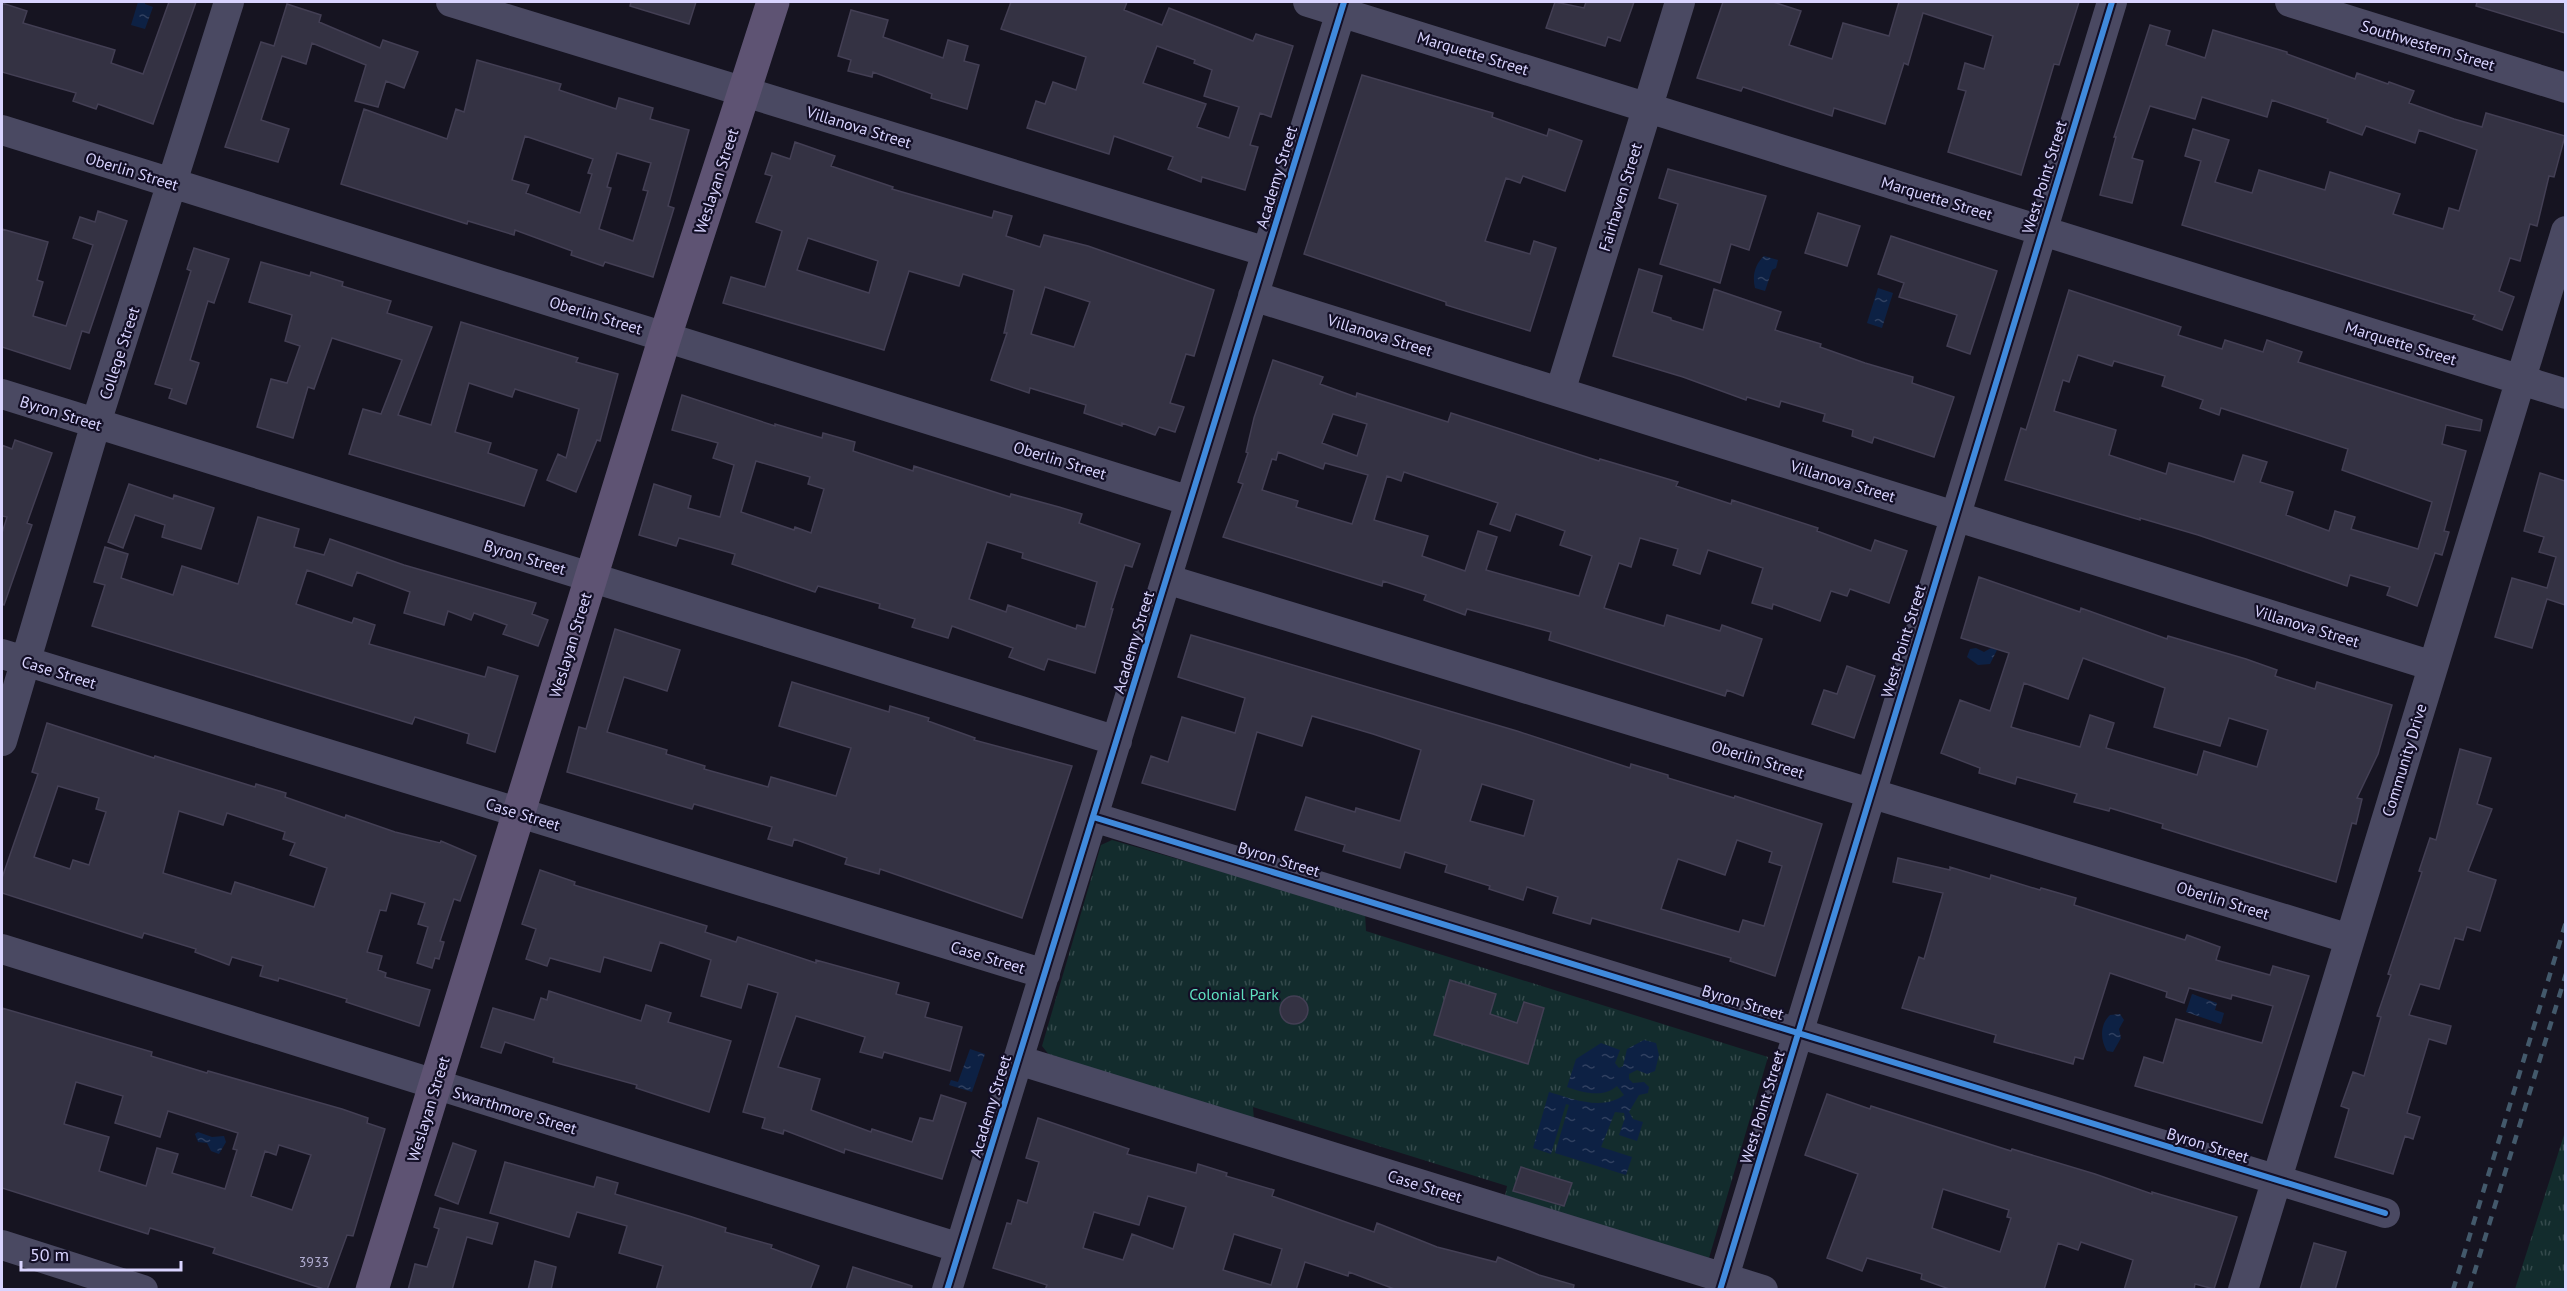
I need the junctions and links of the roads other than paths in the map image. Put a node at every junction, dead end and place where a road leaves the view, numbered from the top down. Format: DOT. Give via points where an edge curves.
graph roads {
  1 [pos="229,2"];
  2 [pos="451,2"];
  3 [pos="773,2"];
  4 [pos="1308,2"];
  5 [pos="1680,2"];
  6 [pos="2112,2"];
  7 [pos="2290,2"];
  8 [pos="1342,7"];
  9 [pos="2565,87"];
  10 [pos="746,92"];
  11 [pos="1647,108"];
  12 [pos="2,130"];
  13 [pos="172,184"];
  14 [pos="2042,231"];
  15 [pos="2565,231"];
  16 [pos="1267,252"];
  17 [pos="1253,296"];
  18 [pos="665,337"];
  19 [pos="2520,380"];
  20 [pos="1560,392"];
  21 [pos="2,394"];
  22 [pos="2565,394"];
  23 [pos="96,423"];
  24 [pos="1190,501"];
  25 [pos="1955,516"];
  26 [pos="591,577"];
  27 [pos="1166,579"];
  28 [pos="13,658"];
  29 [pos="2433,666"];
  30 [pos="2,741"];
  31 [pos="1117,741"];
  32 [pos="1871,793"];
  33 [pos="519,813"];
  34 [pos="1093,817"];
  35 [pos="2350,939"];
  36 [pos="2,949"];
  37 [pos="1045,974"];
  38 [pos="1799,1033"];
  39 [pos="1018,1060"];
  40 [pos="435,1085"];
  41 [pos="2277,1180"];
  42 [pos="2385,1213"];
  43 [pos="2,1245"];
  44 [pos="960,1248"];
  45 [pos="1722,1284"];
  46 [pos="143,1290"];
  47 [pos="372,1290"];
  48 [pos="947,1290"];
  49 [pos="1763,1290"];
  50 [pos="2243,1290"];
  1 -- 13 [label="street, College Street"];
  2 -- 10 [label="street, Villanova Street"];
  3 -- 10 [label="main road, Weslayan Street"];
  4 -- 8 [label="street, Marquette Street"];
  5 -- 11 [label="street, Fairhaven Street"];
  6 -- 14 [label="street, West Point Street"];
  7 -- 9 [label="street, Southwestern Street"];
  8 -- 11 [label="street, Marquette Street"];
  8 -- 16 [label="street, Academy Street"];
  10 -- 16 [label="street, Villanova Street"];
  10 -- 18 [label="main road, Weslayan Street"];
  11 -- 14 [label="street, Marquette Street"];
  11 -- 20 [label="street, Fairhaven Street"];
  12 -- 13 [label="street, Oberlin Street"];
  13 -- 18 [label="street, Oberlin Street"];
  13 -- 23 [label="street, College Street"];
  14 -- 19 [label="street, Marquette Street"];
  14 -- 25 [label="street, West Point Street"];
  15 -- 19 [label="street, Community Drive"];
  16 -- 17 [label="street, Academy Street"];
  17 -- 20 [label="street, Villanova Street"];
  17 -- 24 [label="street, Academy Street"];
  18 -- 24 [label="street, Oberlin Street"];
  18 -- 26 [label="main road, Weslayan Street"];
  19 -- 22 [label="street, Marquette Street"];
  19 -- 29 [label="street, Community Drive"];
  20 -- 25 [label="street, Villanova Street"];
  21 -- 23 [label="street, Byron Street"];
  23 -- 26 [label="street, Byron Street"];
  23 -- 28 [label="street, College Street"];
  24 -- 27 [label="street, Academy Street"];
  25 -- 29 [label="street, Villanova Street"];
  25 -- 32 [label="street, West Point Street"];
  26 -- 31 [label="street, Byron Street"];
  26 -- 33 [label="main road, Weslayan Street"];
  27 -- 31 [label="street, Academy Street"];
  27 -- 32 [label="street, Oberlin Street"];
  28 -- 30 [label="street, College Street"];
  28 -- 33 [label="street, Case Street"];
  29 -- 35 [label="street, Community Drive"];
  31 -- 34 [label="street, Academy Street"];
  32 -- 35 [label="street, Oberlin Street"];
  32 -- 38 [label="street, West Point Street"];
  33 -- 37 [label="street, Case Street"];
  33 -- 40 [label="main road, Weslayan Street"];
  34 -- 37 [label="street, Academy Street"];
  34 -- 38 [label="street, Byron Street"];
  35 -- 41 [label="street, Community Drive"];
  36 -- 40 [label="street, Swarthmore Street"];
  37 -- 39 [label="street, Academy Street"];
  38 -- 41 [label="street, Byron Street"];
  38 -- 45 [label="street, West Point Street"];
  39 -- 44 [label="street, Academy Street"];
  39 -- 45 [label="street, Case Street"];
  40 -- 44 [label="street, Swarthmore Street"];
  40 -- 47 [label="main road, Weslayan Street"];
  41 -- 42 [label="street, Byron Street"];
  41 -- 50 [label="street, Community Drive"];
  43 -- 46 [label="street"];
  44 -- 48 [label="street, Academy Street"];
  45 -- 49 [label="street, Case Street"];
}
